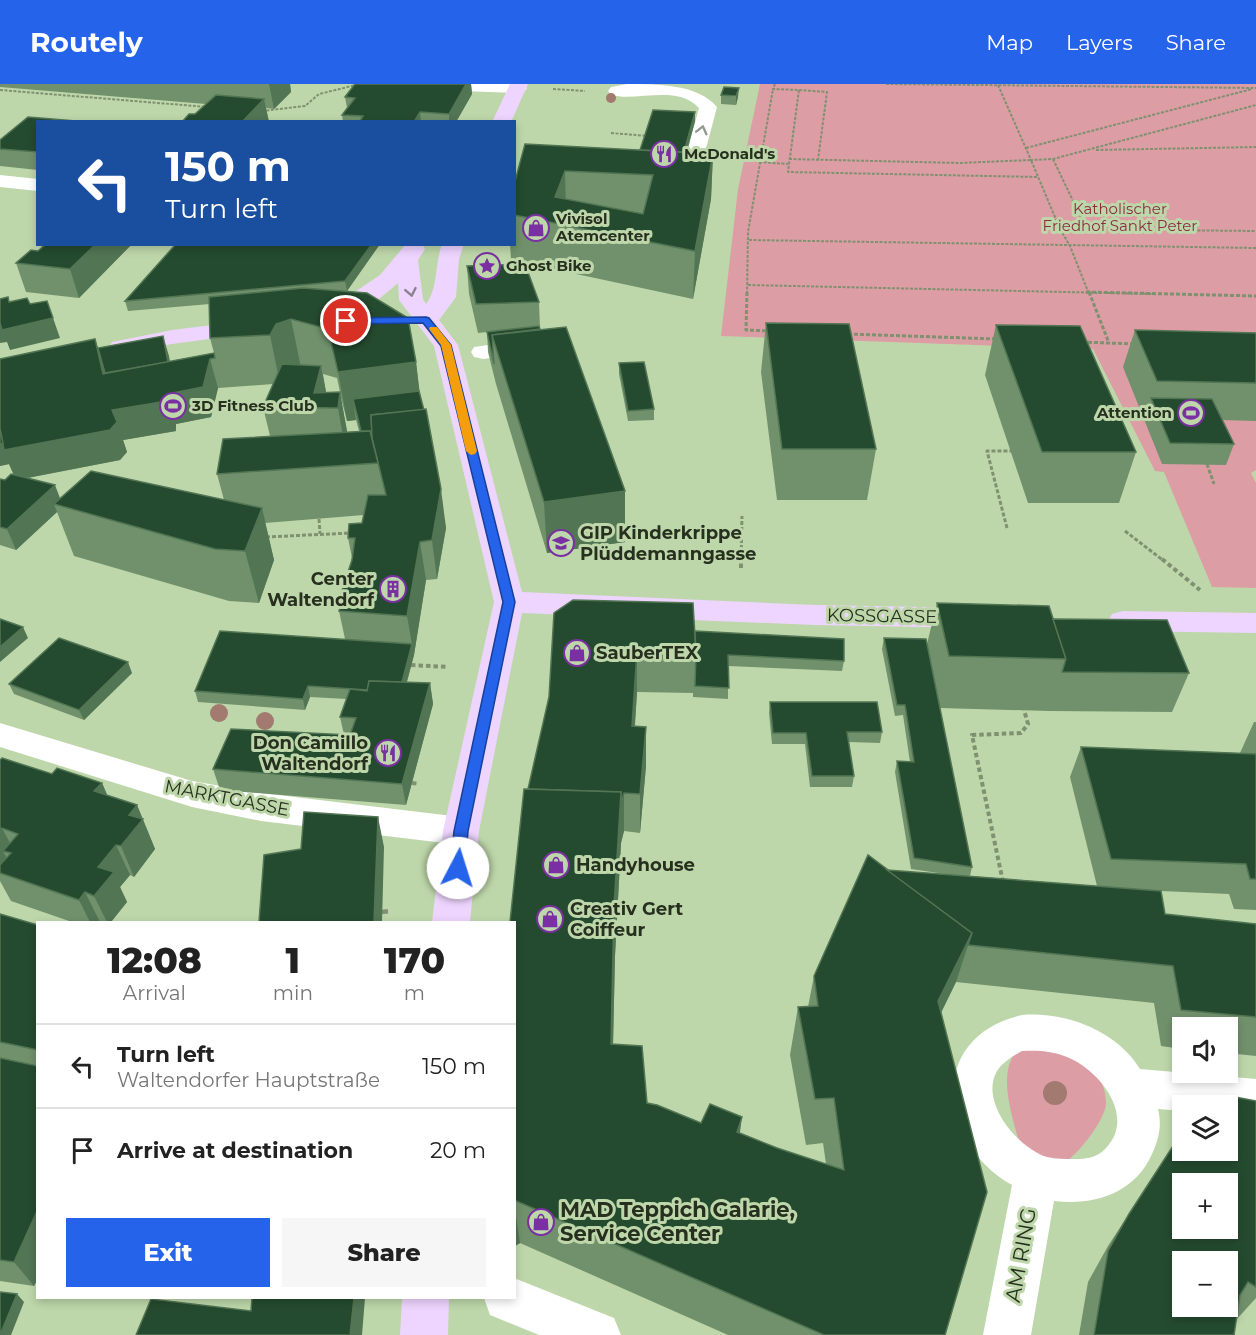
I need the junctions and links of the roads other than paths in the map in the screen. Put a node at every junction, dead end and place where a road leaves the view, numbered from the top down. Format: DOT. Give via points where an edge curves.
graph roads {
  1 [pos="405,84"];
  2 [pos="518,86"];
  3 [pos="617,91"];
  4 [pos="502,120"];
  5 [pos="656,180"];
  6 [pos="0,181"];
  7 [pos="36,185"];
  8 [pos="452,246"];
  9 [pos="412,252"];
  10 [pos="426,320"];
  11 [pos="367,321"];
  12 [pos="394,321"];
  13 [pos="277,324"];
  14 [pos="541,345"];
  15 [pos="103,350"];
  16 [pos="483,352"];
  17 [pos="509,602"];
  18 [pos="1007,618"];
  19 [pos="1097,620"];
  20 [pos="1256,623"];
  21 [pos="0,735"];
  22 [pos="461,831"];
  23 [pos="452,921"];
  24 [pos="1129,1087"];
  25 [pos="1256,1098"];
  26 [pos="1036,1175"];
  27 [pos="426,1299"];
  28 [pos="509,1299"];
  29 [pos="424,1335"];
  30 [pos="597,1335"];
  31 [pos="1007,1335"];
  1 -- 2 [label="street"];
  2 -- 4 [label="main road"];
  5 -- 3 [label="street, one-way" via="690,179 708,106 694,92 680,88"];
  6 -- 7 [label="street"];
  8 -- 10 [label="main road" via="444,297"];
  9 -- 10 [label="main road, one-way" via="411,300"];
  9 -- 11 [label="main road" via="374,294 321,321"];
  10 -- 12 [label="main road"];
  10 -- 17 [label="main road" via="446,345"];
  13 -- 15 [label="main road"];
  14 -- 16 [label="street"];
  17 -- 18 [label="main road, KOSSGASSE" via="815,615"];
  17 -- 22 [label="main road"];
  19 -- 20 [label="main road"];
  21 -- 22 [label="street, MARKTGASSE" via="192,794 261,807"];
  22 -- 23 [label="main road"];
  24 -- 25 [label="street"];
  24 -- 26 [label="street" via="1138,1124 1136,1142 1122,1164 1099,1179 1068,1182"];
  24 -- 26 [label="street" via="1107,1060 1069,1038 1021,1034 1000,1042 984,1055 974,1074 978,1119 992,1142 1012,1161"];
  26 -- 31 [label="street, AM RING"];
  27 -- 29 [label="main road"];
  28 -- 30 [label="street"];
}
